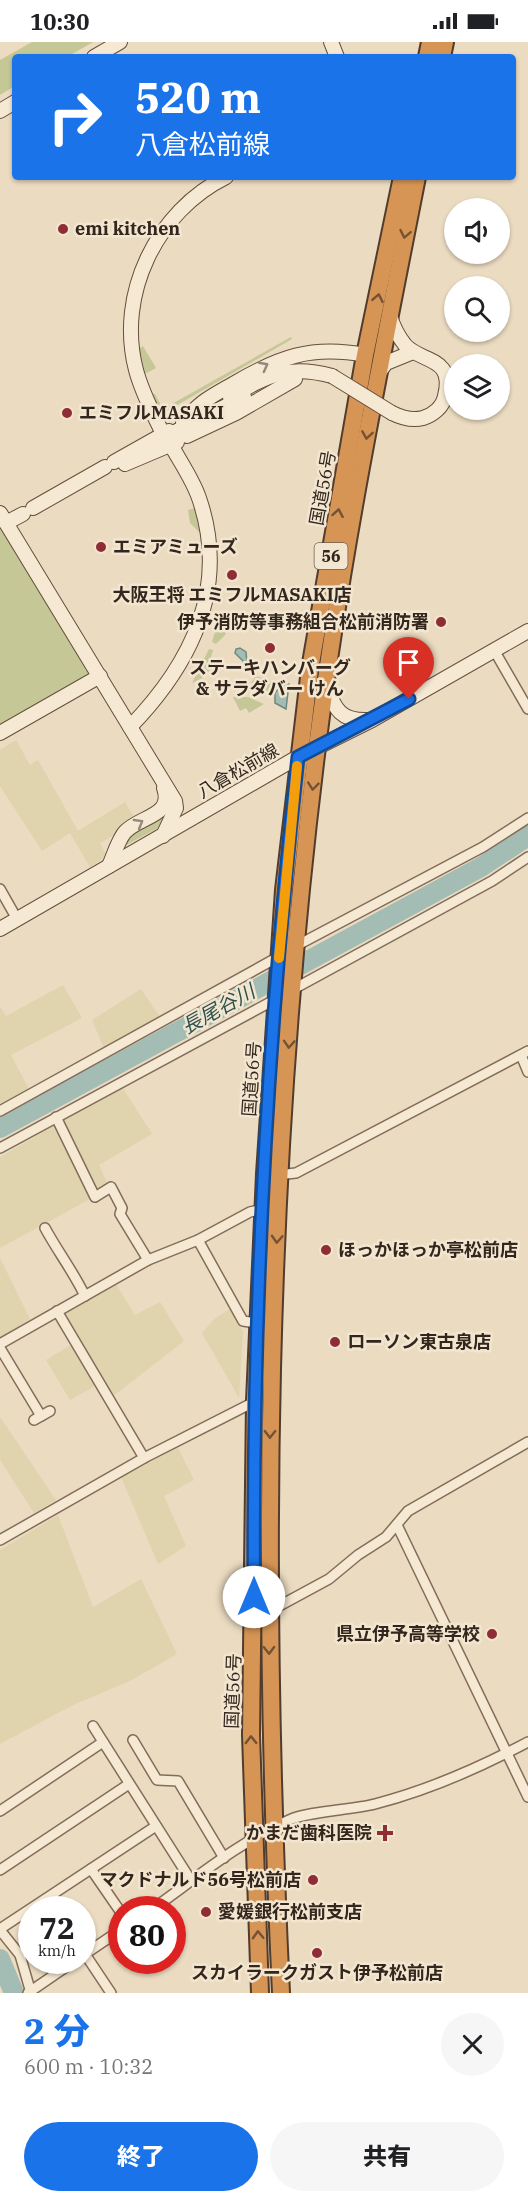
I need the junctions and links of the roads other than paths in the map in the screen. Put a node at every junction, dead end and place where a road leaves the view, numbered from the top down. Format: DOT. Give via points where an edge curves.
graph roads {
  1 [pos="120,42"];
  2 [pos="99,54"];
  3 [pos="221,180"];
  4 [pos="401,180"];
  5 [pos="416,180"];
  6 [pos="390,316"];
  7 [pos="413,352"];
  8 [pos="365,355"];
  9 [pos="295,379"];
  10 [pos="376,379"];
  11 [pos="264,381"];
  12 [pos="244,397"];
  13 [pos="185,430"];
  14 [pos="167,440"];
  15 [pos="5,521"];
  16 [pos="528,631"];
  17 [pos="494,650"];
  18 [pos="100,676"];
  19 [pos="327,687"];
  20 [pos="528,709"];
  21 [pos="372,720"];
  22 [pos="130,727"];
  23 [pos="0,733"];
  24 [pos="317,747"];
  25 [pos="298,757"];
  26 [pos="163,783"];
  27 [pos="528,818"];
  28 [pos="163,836"];
  29 [pos="528,857"];
  30 [pos="109,866"];
  31 [pos="0,890"];
  32 [pos="17,919"];
  33 [pos="0,929"];
  34 [pos="297,948"];
  35 [pos="279,959"];
  36 [pos="293,988"];
  37 [pos="276,998"];
  38 [pos="524,1053"];
  39 [pos="528,1072"];
  40 [pos="0,1111"];
  41 [pos="56,1118"];
  42 [pos="0,1148"];
  43 [pos="272,1174"];
  44 [pos="263,1209"];
  45 [pos="45,1228"];
  46 [pos="198,1240"];
  47 [pos="148,1260"];
  48 [pos="86,1296"];
  49 [pos="57,1311"];
  50 [pos="257,1323"];
  51 [pos="0,1346"];
  52 [pos="263,1400"];
  53 [pos="42,1416"];
  54 [pos="528,1442"];
  55 [pos="144,1458"];
  56 [pos="397,1525"];
  57 [pos="0,1540"];
  58 [pos="261,1615"];
  59 [pos="93,1726"];
  60 [pos="133,1740"];
  61 [pos="103,1742"];
  62 [pos="528,1742"];
  63 [pos="508,1753"];
  64 [pos="129,1784"];
  65 [pos="528,1797"];
  66 [pos="0,1811"];
  67 [pos="156,1826"];
  68 [pos="273,1828"];
  69 [pos="254,1840"];
  70 [pos="224,1858"];
  71 [pos="91,1869"];
  72 [pos="0,1870"];
  73 [pos="190,1879"];
  74 [pos="110,1896"];
  75 [pos="169,1896"];
  76 [pos="0,1930"];
  77 [pos="96,1972"];
  78 [pos="56,1974"];
  79 [pos="30,1992"];
  80 [pos="111,1993"];
  81 [pos="260,1993"];
  82 [pos="281,1993"];
  1 -- 2 [label="street"];
  3 -- 14 [label="street" via="193,198 169,222 150,252 135,294 135,369"];
  8 -- 4 [label="highway, 国道56号 / 56, one-way"];
  5 -- 6 [label="highway, 国道56号 / 56, one-way"];
  6 -- 7 [label="street" via="401,339"];
  6 -- 10 [label="highway, 国道56号 / 56"];
  7 -- 10 [label="street" via="386,363"];
  7 -- 11 [label="street, bridge" via="434,360 448,387 444,401 423,418 410,419 392,413 332,376 300,369 287,370"];
  13 -- 8 [label="street, one-way" via="197,405 270,362 341,351"];
  25 -- 8 [label="highway, 国道56号 / 56, one-way"];
  9 -- 13 [label="street" via="236,413"];
  10 -- 19 [label="highway, 国道56号 / 56, one-way"];
  11 -- 12 [label="street"];
  11 -- 13 [label="street" via="250,385"];
  12 -- 13 [label="street" via="234,407"];
  12 -- 14 [label="street" via="167,436"];
  13 -- 14 [label="street"];
  14 -- 15 [label="street" via="29,513"];
  14 -- 22 [label="street" via="201,506 208,545 206,592 186,656 165,689"];
  15 -- 18 [label="street"];
  16 -- 17 [label="street, 八倉松前線"];
  17 -- 20 [label="street"];
  17 -- 21 [label="street, 八倉松前線"];
  18 -- 22 [label="street"];
  18 -- 23 [label="street"];
  19 -- 21 [label="street" via="341,716"];
  19 -- 24 [label="highway, 国道56号 / 56"];
  21 -- 24 [label="street, 八倉松前線"];
  22 -- 26 [label="street"];
  24 -- 25 [label="street, 八倉松前線"];
  24 -- 34 [label="highway, 国道56号 / 56, one-way"];
  25 -- 28 [label="street, 八倉松前線"];
  25 -- 35 [label="highway, 国道56号 / 56"];
  26 -- 28 [label="street" via="176,808"];
  30 -- 26 [label="street, one-way" via="126,830 161,811 166,804"];
  27 -- 34 [label="street" via="483,847"];
  28 -- 30 [label="street, 八倉松前線"];
  29 -- 36 [label="street" via="492,881"];
  30 -- 32 [label="street, 八倉松前線"];
  31 -- 32 [label="street"];
  32 -- 33 [label="street, 八倉松前線"];
  34 -- 35 [label="street"];
  34 -- 36 [label="highway, 国道56号 / 56"];
  35 -- 37 [label="highway, 国道56号 / 56"];
  35 -- 40 [label="street"];
  36 -- 37 [label="street"];
  36 -- 43 [label="highway, 国道56号 / 56, one-way"];
  37 -- 41 [label="street"];
  37 -- 43 [label="highway, 国道56号 / 56"];
  38 -- 39 [label="street"];
  38 -- 43 [label="street" via="296,1173"];
  41 -- 42 [label="street"];
  41 -- 47 [label="street" via="95,1197 111,1187 122,1208 120,1214"];
  43 -- 44 [label="highway, 国道56号 / 56"];
  43 -- 52 [label="highway, 国道56号 / 56, one-way"];
  44 -- 46 [label="street"];
  44 -- 50 [label="highway, 国道56号 / 56"];
  45 -- 48 [label="street"];
  46 -- 47 [label="street"];
  46 -- 50 [label="street" via="243,1321"];
  47 -- 48 [label="street"];
  48 -- 49 [label="street"];
  49 -- 51 [label="street"];
  49 -- 55 [label="street"];
  50 -- 52 [label="highway, 国道56号 / 56"];
  51 -- 53 [label="street"];
  52 -- 55 [label="street"];
  52 -- 58 [label="highway, 国道56号 / 56"];
  54 -- 56 [label="street" via="408,1511"];
  55 -- 57 [label="street"];
  56 -- 58 [label="street" via="329,1579"];
  56 -- 63 [label="street"];
  58 -- 68 [label="highway, 国道56号 / 56, one-way"];
  69 -- 58 [label="highway, 国道56号 / 56, one-way" via="251,1735"];
  59 -- 61 [label="street"];
  60 -- 70 [label="street" via="157,1780 178,1781"];
  61 -- 64 [label="street"];
  61 -- 66 [label="street"];
  62 -- 63 [label="street"];
  63 -- 65 [label="street"];
  63 -- 68 [label="street" via="409,1795 292,1818"];
  64 -- 67 [label="street"];
  64 -- 72 [label="street"];
  67 -- 71 [label="street"];
  67 -- 73 [label="street"];
  68 -- 69 [label="street"];
  68 -- 82 [label="highway, 国道56号 / 56"];
  69 -- 70 [label="street"];
  81 -- 69 [label="highway, 国道56号 / 56, one-way"];
  70 -- 73 [label="street"];
  71 -- 74 [label="street"];
  71 -- 76 [label="street"];
  73 -- 75 [label="street"];
  76 -- 79 [label="street" via="20,1955"];
  77 -- 80 [label="street"];
  78 -- 79 [label="street"];
}
